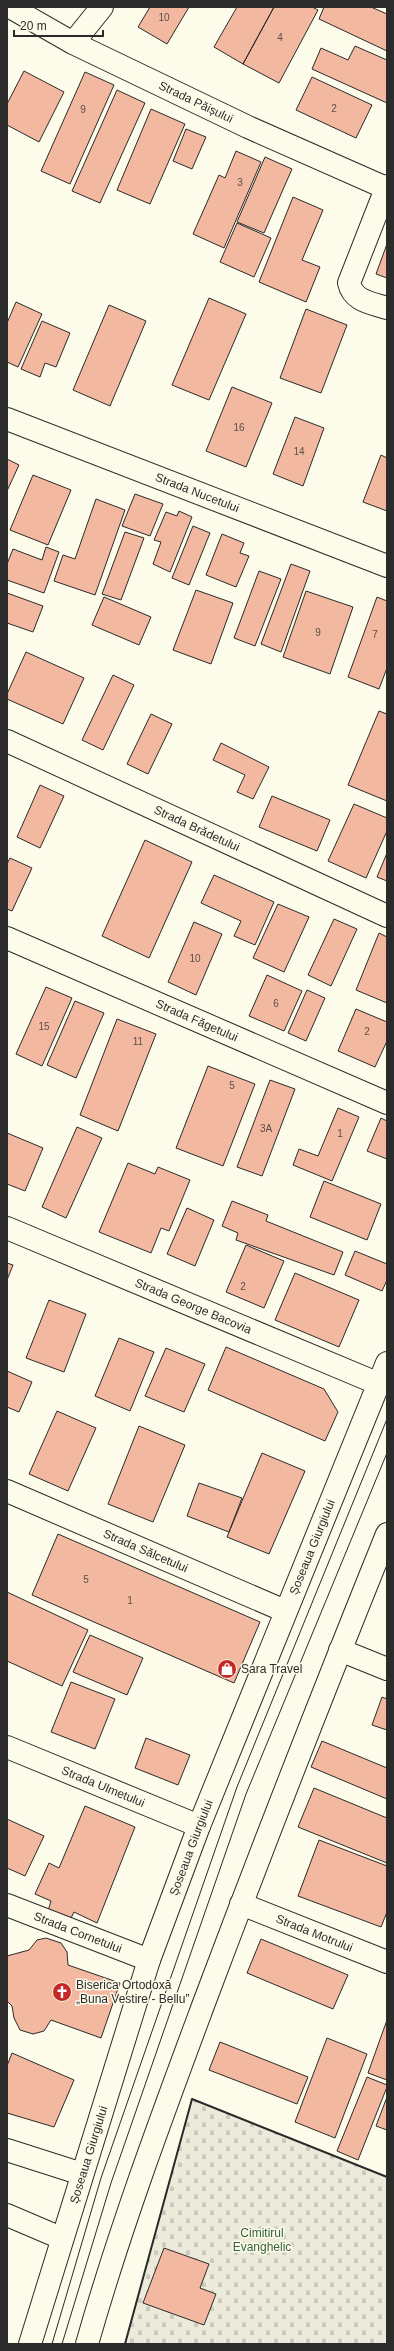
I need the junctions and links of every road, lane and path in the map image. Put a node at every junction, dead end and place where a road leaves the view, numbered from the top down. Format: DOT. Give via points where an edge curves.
graph roads {
  1 [pos="10,7"];
  2 [pos="102,7"];
  3 [pos="73,43"];
  4 [pos="387,187"];
  5 [pos="387,308"];
  6 [pos="7,419"];
  7 [pos="387,566"];
  8 [pos="7,741"];
  9 [pos="387,916"];
  10 [pos="7,938"];
  11 [pos="387,1103"];
  12 [pos="7,1228"];
  13 [pos="387,1364"];
  14 [pos="378,1384"];
  15 [pos="7,1491"];
  16 [pos="387,1534"];
  17 [pos="285,1611"];
  18 [pos="340,1650"];
  19 [pos="387,1669"];
  20 [pos="7,1747"];
  21 [pos="199,1826"];
  22 [pos="241,1904"];
  23 [pos="7,1905"];
  24 [pos="149,1960"];
  25 [pos="387,1962"];
  26 [pos="7,2150"];
  27 [pos="82,2174"];
  28 [pos="7,2215"];
  29 [pos="61,2238"];
  30 [pos="30,2344"];
  31 [pos="87,2344"];
  1 -- 3 [label="street, Strada Păișului"];
  2 -- 3 [label="street"];
  3 -- 4 [label="street, Strada Păișului" via="248,127"];
  4 -- 5 [label="street" via="349,283 351,292 357,298"];
  6 -- 7 [label="street, Strada Nucetului"];
  8 -- 9 [label="street, Strada Brădetului"];
  10 -- 11 [label="street, Strada Făgetului"];
  12 -- 14 [label="street, Strada George Bacovia"];
  13 -- 14 [label="street, Șoseaua Giurgiului"];
  14 -- 17 [label="street, Șoseaua Giurgiului"];
  15 -- 17 [label="street, Strada Sălcetului"];
  16 -- 18 [label="street"];
  17 -- 21 [label="street, Șoseaua Giurgiului"];
  18 -- 19 [label="street"];
  18 -- 22 [label="street"];
  20 -- 21 [label="street, Strada Ulmetului"];
  21 -- 24 [label="street, Șoseaua Giurgiului"];
  22 -- 25 [label="street, Strada Motrului"];
  22 -- 31 [label="street" via="133,2198"];
  23 -- 24 [label="street, Strada Cornetului"];
  24 -- 27 [label="street, Șoseaua Giurgiului"];
  26 -- 27 [label="street"];
  27 -- 29 [label="street, Șoseaua Giurgiului"];
  28 -- 29 [label="street"];
  29 -- 30 [label="street, Șoseaua Giurgiului"];
}
